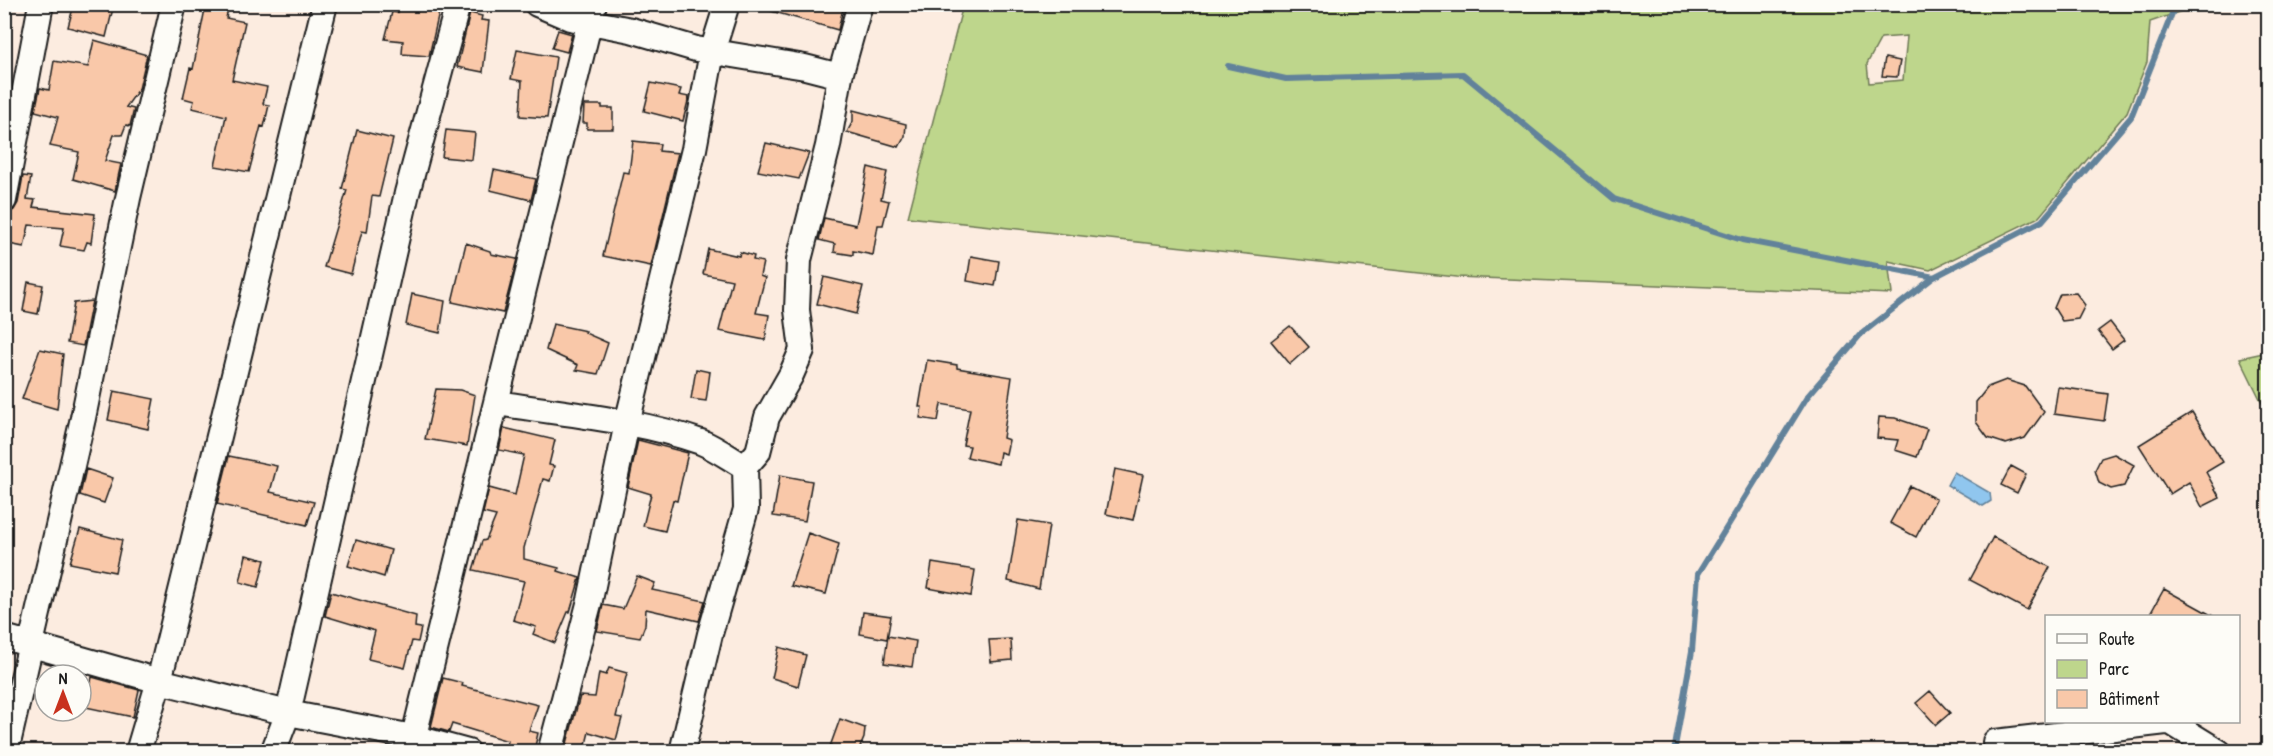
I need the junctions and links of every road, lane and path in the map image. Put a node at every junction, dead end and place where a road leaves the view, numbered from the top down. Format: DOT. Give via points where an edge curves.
graph roads {
  1 [pos="41,4"];
  2 [pos="174,4"];
  3 [pos="325,4"];
  4 [pos="458,4"];
  5 [pos="537,4"];
  6 [pos="727,4"];
  7 [pos="860,4"];
  8 [pos="592,14"];
  9 [pos="712,52"];
  10 [pos="840,76"];
  11 [pos="4,200"];
  12 [pos="496,404"];
  13 [pos="627,423"];
  14 [pos="746,467"];
  15 [pos="4,638"];
  16 [pos="29,644"];
  17 [pos="159,681"];
  18 [pos="288,712"];
  19 [pos="2157,723"];
  20 [pos="2172,723"];
  21 [pos="1995,742"];
  22 [pos="411,744"];
  23 [pos="6,752"];
  24 [pos="138,752"];
  25 [pos="273,752"];
  26 [pos="468,752"];
  27 [pos="550,752"];
  28 [pos="682,752"];
  29 [pos="2219,752"];
  1 -- 11 [label="street"];
  2 -- 16 [label="street"];
  3 -- 17 [label="street"];
  4 -- 18 [label="street" via="407,194"];
  5 -- 8 [label="street" via="570,18"];
  6 -- 9 [label="street"];
  7 -- 10 [label="street"];
  8 -- 9 [label="street" via="631,30"];
  8 -- 12 [label="street"];
  9 -- 10 [label="street"];
  9 -- 13 [label="street" via="694,149"];
  10 -- 14 [label="street" via="828,146 799,260 797,310 802,350 767,417 758,452"];
  12 -- 13 [label="street"];
  12 -- 22 [label="street"];
  13 -- 14 [label="street" via="703,443"];
  13 -- 27 [label="street" via="590,600"];
  14 -- 28 [label="street" via="746,509"];
  15 -- 16 [label="street"];
  16 -- 17 [label="street"];
  16 -- 23 [label="street"];
  17 -- 18 [label="street"];
  17 -- 24 [label="street"];
  18 -- 22 [label="street"];
  18 -- 25 [label="street"];
  19 -- 21 [label="street"];
  20 -- 29 [label="street"];
  22 -- 26 [label="street"];
}
